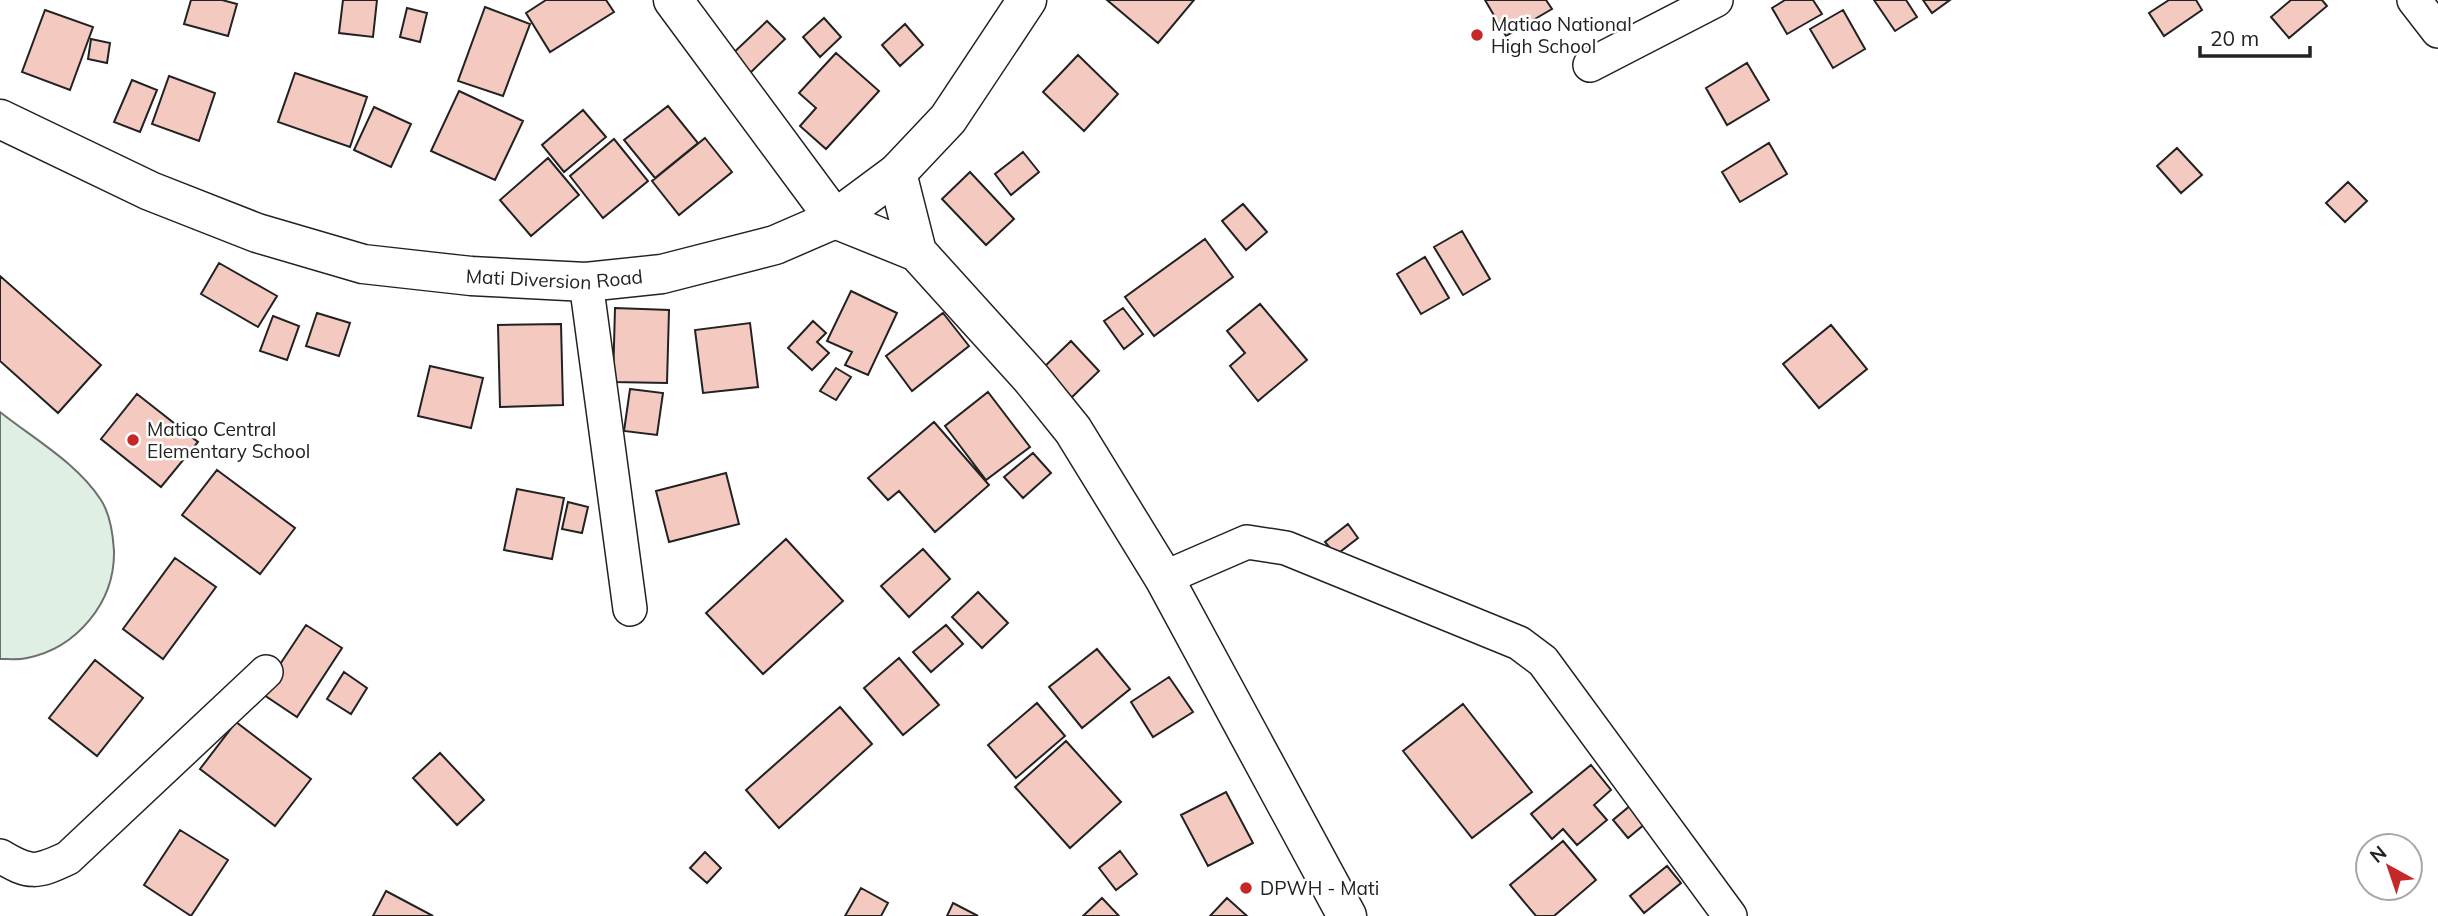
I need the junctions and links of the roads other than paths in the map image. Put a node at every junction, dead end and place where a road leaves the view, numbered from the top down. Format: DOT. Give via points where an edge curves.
graph roads {
  1 [pos="673,0"];
  2 [pos="1027,0"];
  3 [pos="1716,0"];
  4 [pos="2414,0"];
  5 [pos="2438,31"];
  6 [pos="1590,65"];
  7 [pos="0,119"];
  8 [pos="897,173"];
  9 [pos="835,219"];
  10 [pos="917,252"];
  11 [pos="586,282"];
  12 [pos="1164,578"];
  13 [pos="630,609"];
  14 [pos="266,673"];
  15 [pos="0,856"];
  16 [pos="1347,916"];
  17 [pos="1730,916"];
  1 -- 9 [label="main road"];
  2 -- 8 [label="main road, Mati Diversion Road" via="948,119"];
  3 -- 6 [label="street"];
  4 -- 5 [label="street"];
  7 -- 11 [label="main road, Mati Diversion Road" via="150,191 257,233 363,264"];
  8 -- 9 [label="main road, Mati Diversion Road"];
  8 -- 10 [label="main road"];
  9 -- 10 [label="main road"];
  9 -- 11 [label="main road, Mati Diversion Road" via="775,245 723,260 662,274"];
  10 -- 12 [label="main road" via="1073,430"];
  11 -- 13 [label="street"];
  12 -- 16 [label="main road"];
  12 -- 17 [label="street" via="1247,542 1265,543 1519,643 1543,661"];
  14 -- 15 [label="street" via="68,858 34,870 22,869"];
}
